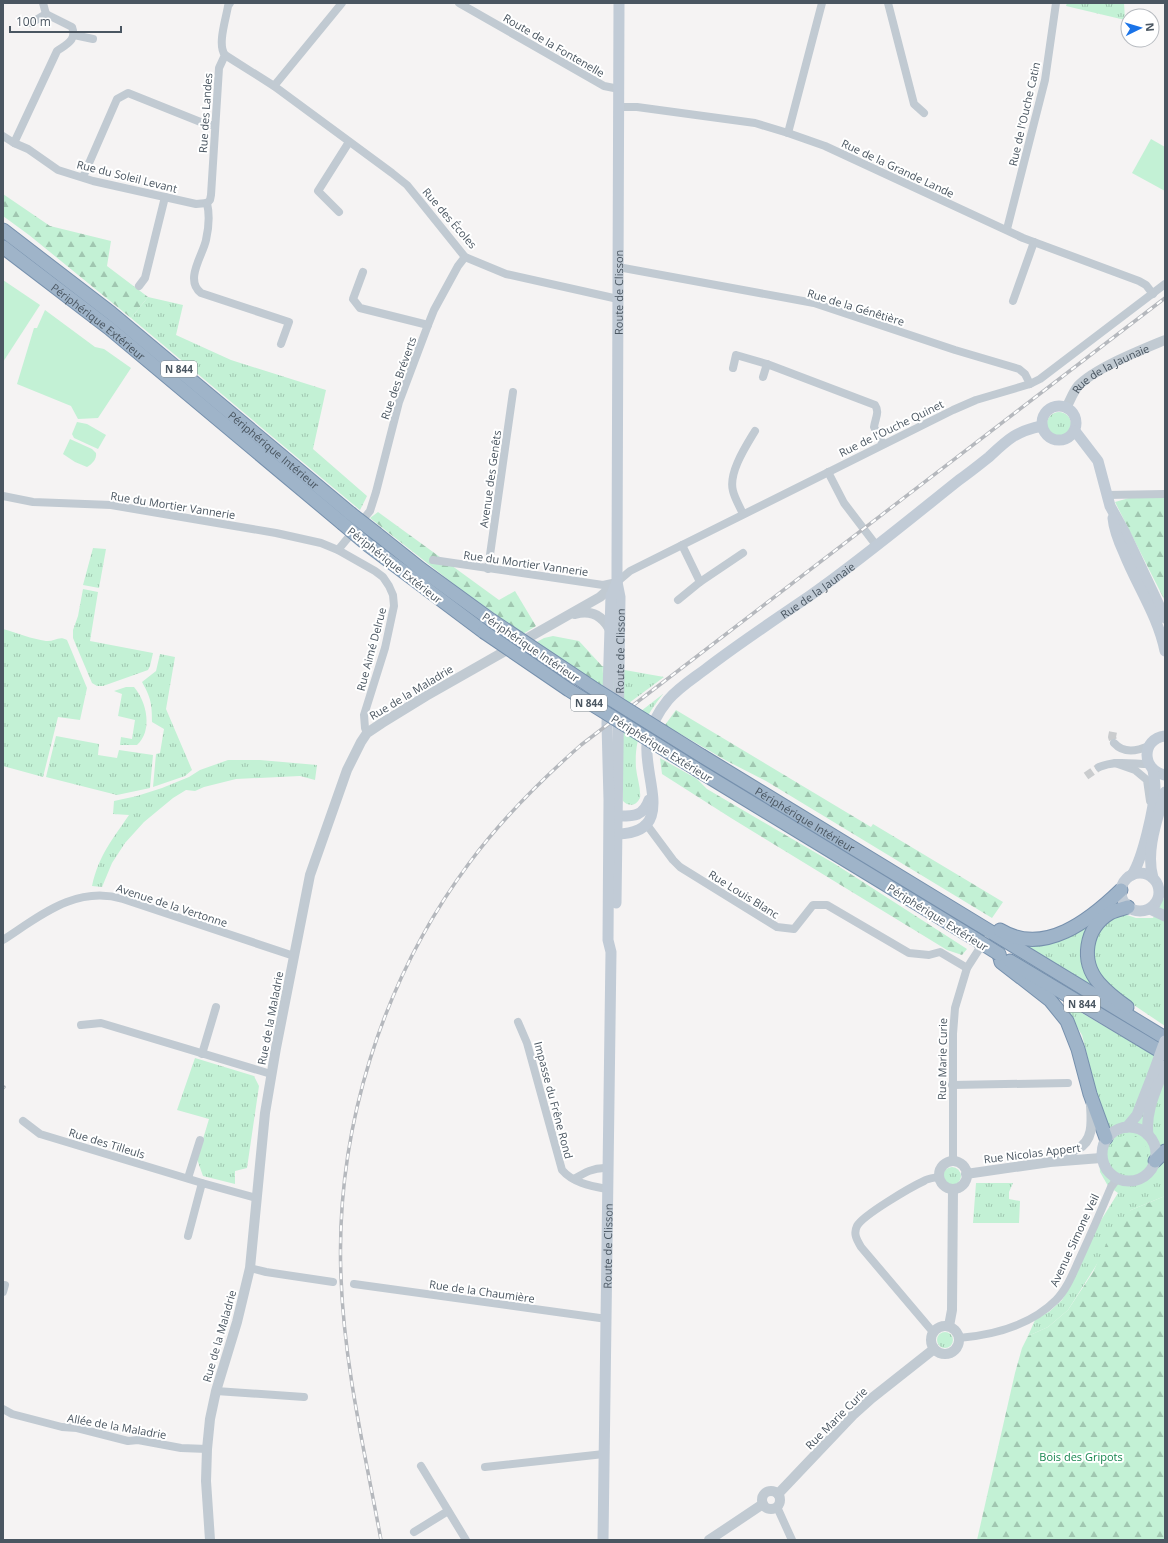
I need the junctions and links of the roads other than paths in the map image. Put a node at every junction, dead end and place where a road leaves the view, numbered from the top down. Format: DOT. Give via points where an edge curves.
graph roads {
  1 [pos="43,3"];
  2 [pos="342,3"];
  3 [pos="459,3"];
  4 [pos="619,3"];
  5 [pos="822,3"];
  6 [pos="888,3"];
  7 [pos="1056,3"];
  8 [pos="227,4"];
  9 [pos="46,14"];
  10 [pos="31,23"];
  11 [pos="74,35"];
  12 [pos="93,39"];
  13 [pos="225,55"];
  14 [pos="274,86"];
  15 [pos="619,89"];
  16 [pos="618,107"];
  17 [pos="924,113"];
  18 [pos="215,125"];
  19 [pos="788,133"];
  20 [pos="3,136"];
  21 [pos="349,142"];
  22 [pos="14,143"];
  23 [pos="83,178"];
  24 [pos="165,197"];
  25 [pos="207,203"];
  26 [pos="339,212"];
  27 [pos="1007,229"];
  28 [pos="3,230"];
  29 [pos="1034,242"];
  30 [pos="3,247"];
  31 [pos="465,257"];
  32 [pos="618,267"];
  33 [pos="363,272"];
  34 [pos="1165,284"];
  35 [pos="139,286"];
  36 [pos="1153,294"];
  37 [pos="618,299"];
  38 [pos="1014,301"];
  39 [pos="428,325"];
  40 [pos="1165,340"];
  41 [pos="281,344"];
  42 [pos="767,364"];
  43 [pos="733,368"];
  44 [pos="764,376"];
  45 [pos="1030,384"];
  46 [pos="513,392"];
  47 [pos="1066,408"];
  48 [pos="1042,426"];
  49 [pos="755,431"];
  50 [pos="1075,431"];
  51 [pos="883,444"];
  52 [pos="828,472"];
  53 [pos="1165,494"];
  54 [pos="1107,495"];
  55 [pos="3,496"];
  56 [pos="1112,511"];
  57 [pos="743,514"];
  58 [pos="876,545"];
  59 [pos="682,546"];
  60 [pos="338,550"];
  61 [pos="743,553"];
  62 [pos="433,560"];
  63 [pos="488,569"];
  64 [pos="617,582"];
  65 [pos="700,582"];
  66 [pos="1139,587"];
  67 [pos="678,600"];
  68 [pos="1164,615"];
  69 [pos="562,619"];
  70 [pos="611,632"];
  71 [pos="1165,651"];
  72 [pos="367,733"];
  73 [pos="1164,733"];
  74 [pos="1114,742"];
  75 [pos="1149,746"];
  76 [pos="1115,763"];
  77 [pos="1099,767"];
  78 [pos="1151,767"];
  79 [pos="1165,775"];
  80 [pos="651,788"];
  81 [pos="1165,792"];
  82 [pos="649,800"];
  83 [pos="1151,814"];
  84 [pos="647,825"];
  85 [pos="614,828"];
  86 [pos="1132,875"];
  87 [pos="1153,878"];
  88 [pos="1121,890"];
  89 [pos="1162,900"];
  90 [pos="1128,907"];
  91 [pos="1150,908"];
  92 [pos="1165,916"];
  93 [pos="1002,935"];
  94 [pos="3,940"];
  95 [pos="985,940"];
  96 [pos="999,954"];
  97 [pos="294,956"];
  98 [pos="967,968"];
  99 [pos="216,1007"];
  100 [pos="518,1022"];
  101 [pos="1142,1024"];
  102 [pos="81,1025"];
  103 [pos="1165,1040"];
  104 [pos="202,1054"];
  105 [pos="1165,1054"];
  106 [pos="1165,1066"];
  107 [pos="272,1074"];
  108 [pos="1157,1076"];
  109 [pos="1068,1083"];
  110 [pos="952,1085"];
  111 [pos="1090,1094"];
  112 [pos="23,1121"];
  113 [pos="1127,1127"];
  114 [pos="1148,1135"];
  115 [pos="1106,1138"];
  116 [pos="200,1140"];
  117 [pos="1165,1151"];
  118 [pos="1101,1158"];
  119 [pos="1155,1161"];
  120 [pos="953,1162"];
  121 [pos="1050,1162"];
  122 [pos="607,1168"];
  123 [pos="966,1174"];
  124 [pos="939,1177"];
  125 [pos="188,1178"];
  126 [pos="574,1179"];
  127 [pos="1117,1179"];
  128 [pos="202,1183"];
  129 [pos="607,1188"];
  130 [pos="953,1189"];
  131 [pos="256,1198"];
  132 [pos="188,1236"];
  133 [pos="250,1268"];
  134 [pos="334,1282"];
  135 [pos="354,1284"];
  136 [pos="607,1319"];
  137 [pos="949,1326"];
  138 [pos="933,1332"];
  139 [pos="958,1338"];
  140 [pos="934,1349"];
  141 [pos="216,1391"];
  142 [pos="304,1397"];
  143 [pos="3,1410"];
  144 [pos="206,1449"];
  145 [pos="604,1454"];
  146 [pos="421,1466"];
  147 [pos="485,1467"];
  148 [pos="778,1494"];
  149 [pos="763,1504"];
  150 [pos="777,1507"];
  151 [pos="448,1511"];
  152 [pos="414,1532"];
  153 [pos="210,1540"];
  154 [pos="466,1540"];
  155 [pos="603,1540"];
  156 [pos="709,1540"];
  157 [pos="792,1540"];
  1 -- 9 [label="street"];
  2 -- 14 [label="street"];
  3 -- 15 [label="street, Route de la Fontenelle" via="604,86"];
  4 -- 15 [label="main road, Route de Clisson"];
  5 -- 19 [label="street"];
  6 -- 17 [label="street" via="914,104"];
  7 -- 27 [label="street, Rue de l'Ouche Catin" via="1045,80"];
  8 -- 13 [label="street, Rue des Landes" via="221,47"];
  9 -- 10 [label="street"];
  9 -- 11 [label="street" via="72,27"];
  11 -- 12 [label="street"];
  11 -- 22 [label="street" via="70,43 57,51"];
  13 -- 14 [label="street, Rue des Écoles"];
  13 -- 18 [label="street, Rue des Landes" via="219,68"];
  14 -- 21 [label="street, Rue des Écoles"];
  15 -- 16 [label="main road, Route de Clisson"];
  16 -- 19 [label="street, Rue de la Grande Lande" via="637,107 755,123"];
  16 -- 32 [label="main road, Route de Clisson"];
  18 -- 23 [label="street" via="208,125 128,93 117,99"];
  18 -- 25 [label="street, Rue des Landes" via="211,195"];
  19 -- 27 [label="street, Rue de la Grande Lande" via="825,146"];
  20 -- 22 [label="street, Rue du Soleil Levant"];
  21 -- 26 [label="street" via="318,191"];
  21 -- 31 [label="street, Rue des Écoles" via="407,185"];
  22 -- 23 [label="street, Rue du Soleil Levant" via="28,149 52,167"];
  23 -- 24 [label="street, Rue du Soleil Levant"];
  24 -- 25 [label="street, Rue du Soleil Levant" via="196,204"];
  24 -- 35 [label="street" via="146,278"];
  25 -- 41 [label="street" via="209,226 195,272 196,286 201,293 289,322"];
  27 -- 29 [label="street, Rue de la Grande Lande"];
  28 -- 93 [label="highway, Périphérique Intérieur / N 844, bridge" via="111,313 376,534 491,620 702,756 949,907"];
  29 -- 36 [label="street, Rue de la Grande Lande" via="1139,281"];
  29 -- 38 [label="street"];
  30 -- 96 [label="highway, Périphérique Extérieur / N 844, bridge" via="103,324 368,545 484,632 569,690"];
  31 -- 37 [label="street, Rue des Écoles" via="506,274"];
  31 -- 39 [label="street, Rue des Bréverts" via="437,304"];
  32 -- 37 [label="main road, Route de Clisson"];
  32 -- 45 [label="street, Rue de la Génêtière" via="814,303 1019,369"];
  33 -- 39 [label="street" via="353,299 360,308"];
  34 -- 36 [label="street, Rue de l'Ouche Quinet"];
  36 -- 45 [label="street, Rue de l'Ouche Quinet" via="1051,372"];
  37 -- 64 [label="main road, Route de Clisson"];
  39 -- 60 [label="street, Rue des Bréverts" via="399,402 370,511"];
  40 -- 47 [label="street, Rue de la Jaunaie" via="1130,355 1087,379 1075,389"];
  42 -- 43 [label="street" via="736,355"];
  42 -- 44 [label="street"];
  42 -- 51 [label="street" via="875,405 878,413 874,427"];
  45 -- 51 [label="street, Rue de l'Ouche Quinet" via="976,400"];
  46 -- 63 [label="street, Avenue des Genêts"];
  47 -- 48 [label="main road" via="1058,406 1047,411"];
  47 -- 50 [label="main road" via="1076,420"];
  48 -- 50 [label="main road" via="1047,436 1057,440 1067,439"];
  48 -- 58 [label="main road, Rue de la Jaunaie" via="1008,439 988,458"];
  49 -- 57 [label="street" via="743,450 733,476 732,491"];
  50 -- 54 [label="main road" via="1098,461"];
  51 -- 52 [label="street, Rue de l'Ouche Quinet"];
  52 -- 57 [label="street, Rue de l'Ouche Quinet"];
  52 -- 58 [label="street" via="844,503"];
  53 -- 54 [label="street"];
  54 -- 56 [label="main road"];
  55 -- 60 [label="street, Rue du Mortier Vannerie" via="34,502 111,505 276,533 321,543"];
  56 -- 66 [label="main road" via="1113,526"];
  56 -- 68 [label="main road"];
  57 -- 59 [label="street, Rue de l'Ouche Quinet"];
  58 -- 80 [label="main road, Rue de la Jaunaie" via="678,690 658,716 648,736 647,755"];
  59 -- 64 [label="street, Rue de l'Ouche Quinet" via="630,571"];
  59 -- 65 [label="street"];
  60 -- 72 [label="street, Rue Aimé Delrue" via="383,577 393,595 394,606 385,648 364,715 364,728"];
  61 -- 65 [label="street"];
  62 -- 63 [label="street, Rue du Mortier Vannerie"];
  63 -- 64 [label="street, Rue du Mortier Vannerie" via="603,585"];
  64 -- 69 [label="street, Rue de la Maladrie" via="600,597"];
  64 -- 70 [label="main road, Route de Clisson" via="611,596"];
  64 -- 85 [label="main road, Route de Clisson" via="620,597"];
  65 -- 67 [label="street"];
  66 -- 68 [label="street"];
  66 -- 71 [label="main road" via="1158,625"];
  69 -- 70 [label="street, Rue de la Maladrie" via="580,613 594,614 604,621"];
  69 -- 72 [label="street, Rue de la Maladrie"];
  70 -- 85 [label="main road, Route de Clisson" via="608,747 612,753"];
  72 -- 97 [label="street, Rue de la Maladrie" via="347,770 327,823 310,875"];
  73 -- 75 [label="main road"];
  74 -- 75 [label="street" via="1127,750 1136,751"];
  75 -- 78 [label="main road" via="1147,755"];
  76 -- 77 [label="street"];
  76 -- 78 [label="street" via="1124,761"];
  76 -- 83 [label="street" via="1135,770 1147,780"];
  78 -- 79 [label="main road"];
  78 -- 83 [label="main road" via="1155,786"];
  80 -- 82 [label="main road, Rue de la Jaunaie"];
  80 -- 84 [label="main road, Rue de la Jaunaie" via="654,812"];
  81 -- 87 [label="main road" via="1151,850"];
  82 -- 84 [label="main road, Rue de la Jaunaie" via="650,809 645,815"];
  82 -- 85 [label="main road, Rue de la Jaunaie" via="644,810"];
  83 -- 86 [label="main road"];
  84 -- 85 [label="main road" via="626,834"];
  84 -- 98 [label="street, Rue Louis Blanc" via="680,867 777,927 794,929 813,905 827,905 909,953 929,955 940,952"];
  85 -- 122 [label="main road, Route de Clisson" via="615,940 611,952"];
  86 -- 87 [label="main road" via="1143,873"];
  86 -- 88 [label="main road" via="1126,879"];
  87 -- 89 [label="main road"];
  88 -- 90 [label="main road" via="1122,900"];
  88 -- 93 [label="highway" via="1100,908 1059,935 1042,939"];
  89 -- 91 [label="main road"];
  90 -- 91 [label="main road" via="1139,911"];
  90 -- 101 [label="highway" via="1112,912 1092,932 1088,944 1088,959 1098,982 1137,1014"];
  91 -- 92 [label="main road"];
  93 -- 101 [label="highway, N 844"];
  94 -- 97 [label="street, Avenue de la Vertonne" via="50,910 77,898 96,895 123,899"];
  95 -- 98 [label="street, Rue Marie Curie"];
  96 -- 105 [label="highway, Périphérique Extérieur / N 844"];
  96 -- 111 [label="highway" via="1001,962 1050,1000 1067,1021 1078,1049"];
  97 -- 107 [label="street, Rue de la Maladrie"];
  98 -- 110 [label="street, Rue Marie Curie" via="955,1008"];
  99 -- 104 [label="street"];
  100 -- 126 [label="street, Impasse du Frêne Rond" via="527,1043 560,1164 565,1173"];
  101 -- 103 [label="highway, N 844"];
  102 -- 104 [label="street" via="101,1023"];
  103 -- 108 [label="main road, bridge"];
  104 -- 107 [label="street"];
  106 -- 108 [label="main road"];
  107 -- 131 [label="street, Rue de la Maladrie"];
  108 -- 113 [label="main road" via="1137,1115"];
  108 -- 114 [label="main road" via="1147,1123"];
  109 -- 110 [label="street"];
  110 -- 120 [label="street, Rue Marie Curie"];
  111 -- 115 [label="highway"];
  111 -- 121 [label="street" via="1090,1135 1078,1148"];
  112 -- 125 [label="street, Rue des Tilleuls" via="40,1134"];
  113 -- 114 [label="main road" via="1139,1128"];
  113 -- 115 [label="main road" via="1115,1130"];
  114 -- 119 [label="main road" via="1156,1150"];
  115 -- 118 [label="main road"];
  116 -- 125 [label="street"];
  117 -- 119 [label="highway"];
  118 -- 121 [label="street, Rue Nicolas Appert"];
  118 -- 127 [label="main road" via="1105,1168"];
  119 -- 127 [label="main road" via="1143,1178 1127,1182"];
  120 -- 123 [label="street" via="961,1165"];
  120 -- 124 [label="street" via="942,1167"];
  121 -- 123 [label="street, Rue Nicolas Appert"];
  122 -- 126 [label="street" via="590,1170"];
  122 -- 129 [label="main road, Route de Clisson"];
  123 -- 130 [label="street" via="964,1184"];
  124 -- 130 [label="street" via="944,1186"];
  124 -- 138 [label="street" via="925,1180 890,1200 858,1225 855,1235 861,1247"];
  125 -- 128 [label="street, Rue des Tilleuls"];
  126 -- 129 [label="street, Impasse du Frêne Rond" via="580,1183"];
  127 -- 139 [label="street, Avenue Simone Veil" via="1111,1187 1073,1273 1056,1300 1031,1320 1014,1327 985,1335"];
  128 -- 131 [label="street, Rue des Tilleuls"];
  128 -- 132 [label="street"];
  129 -- 136 [label="main road, Route de Clisson"];
  130 -- 137 [label="street" via="952,1310"];
  131 -- 133 [label="street, Rue de la Maladrie"];
  133 -- 134 [label="street"];
  133 -- 141 [label="street, Rue de la Maladrie"];
  135 -- 136 [label="street, Rue de la Chaumière"];
  136 -- 145 [label="main road, Route de Clisson"];
  137 -- 138 [label="street" via="940,1327"];
  137 -- 139 [label="street"];
  138 -- 140 [label="street" via="930,1341"];
  139 -- 140 [label="street" via="958,1346 951,1353 942,1354"];
  140 -- 148 [label="street, Rue Marie Curie" via="853,1415"];
  141 -- 142 [label="street"];
  141 -- 144 [label="street, Rue de la Maladrie"];
  143 -- 144 [label="street, Allée de la Maladrie" via="62,1427 77,1428 128,1441 138,1440 181,1448"];
  144 -- 153 [label="street, Rue de la Maladrie"];
  145 -- 147 [label="street"];
  145 -- 155 [label="main road, Route de Clisson"];
  146 -- 151 [label="street"];
  148 -- 149 [label="street" via="773,1491 767,1492 762,1498"];
  148 -- 150 [label="street" via="780,1502"];
  149 -- 150 [label="street" via="768,1508"];
  149 -- 156 [label="street"];
  150 -- 157 [label="street"];
  151 -- 152 [label="street"];
  151 -- 154 [label="street"];
}
